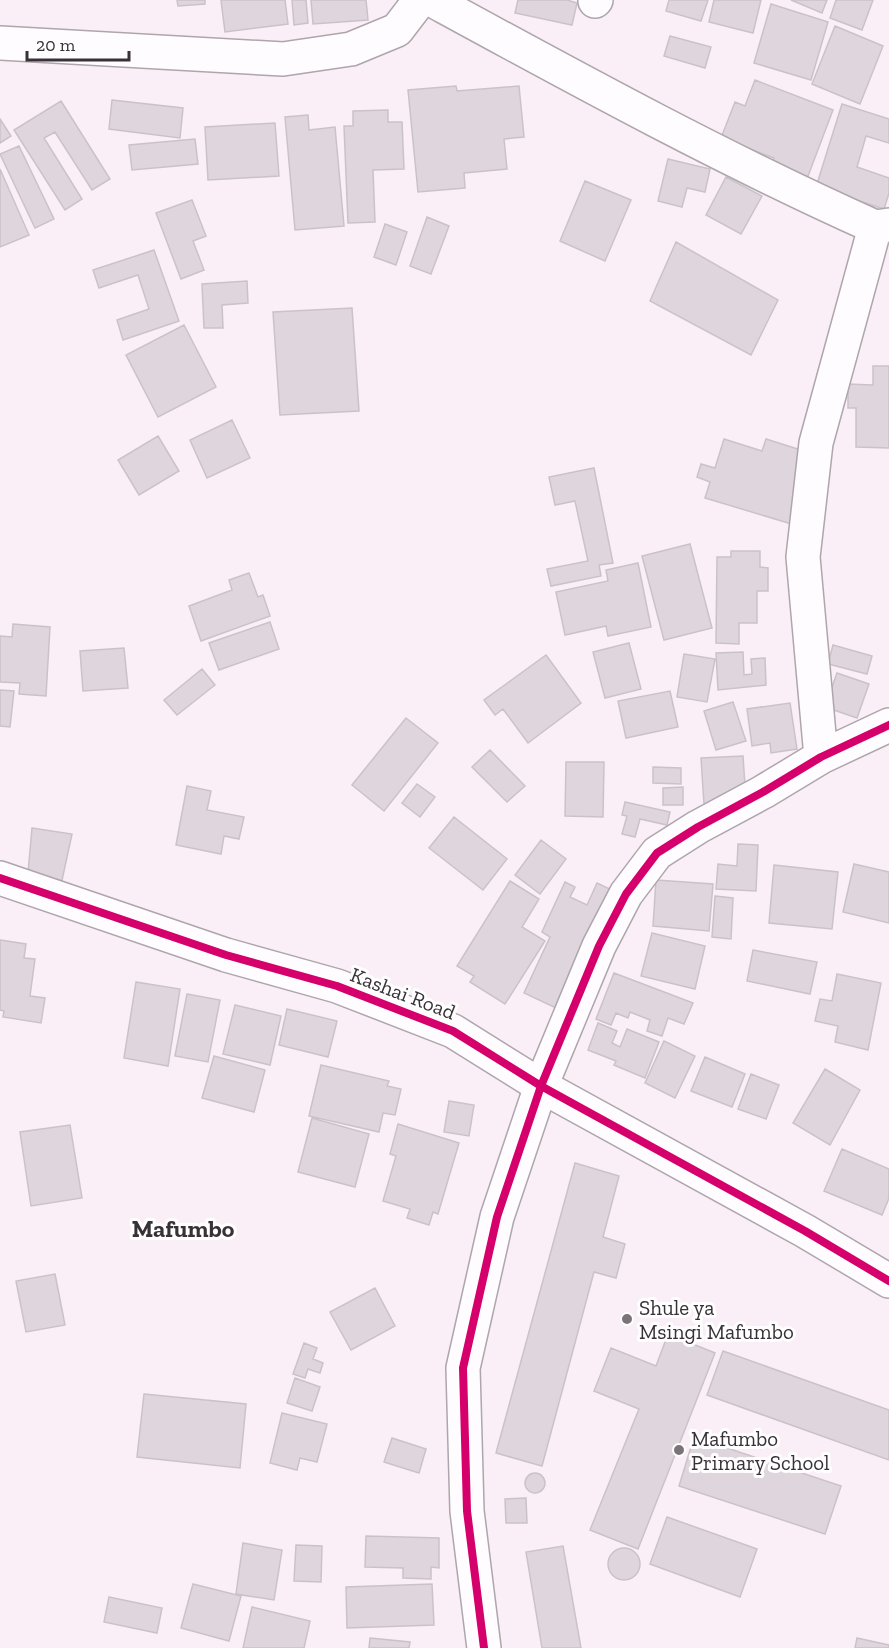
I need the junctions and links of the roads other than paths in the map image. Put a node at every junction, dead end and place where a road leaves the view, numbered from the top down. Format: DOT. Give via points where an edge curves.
graph roads {
  1 [pos="420,0"];
  2 [pos="432,0"];
  3 [pos="0,44"];
  4 [pos="882,226"];
  5 [pos="889,725"];
  6 [pos="820,757"];
  7 [pos="0,878"];
  8 [pos="541,1086"];
  9 [pos="889,1281"];
  10 [pos="484,1648"];
  1 -- 3 [label="street" via="397,30 351,50 283,59"];
  2 -- 4 [label="street" via="743,166"];
  4 -- 6 [label="street" via="816,443 803,557"];
  5 -- 6 [label="street"];
  6 -- 8 [label="street" via="657,853 626,894 599,946"];
  7 -- 8 [label="street, Kashai Road" via="226,955 348,990 453,1031"];
  8 -- 9 [label="street, Kashai Road"];
  8 -- 10 [label="street" via="497,1217 463,1368 467,1511"];
}
